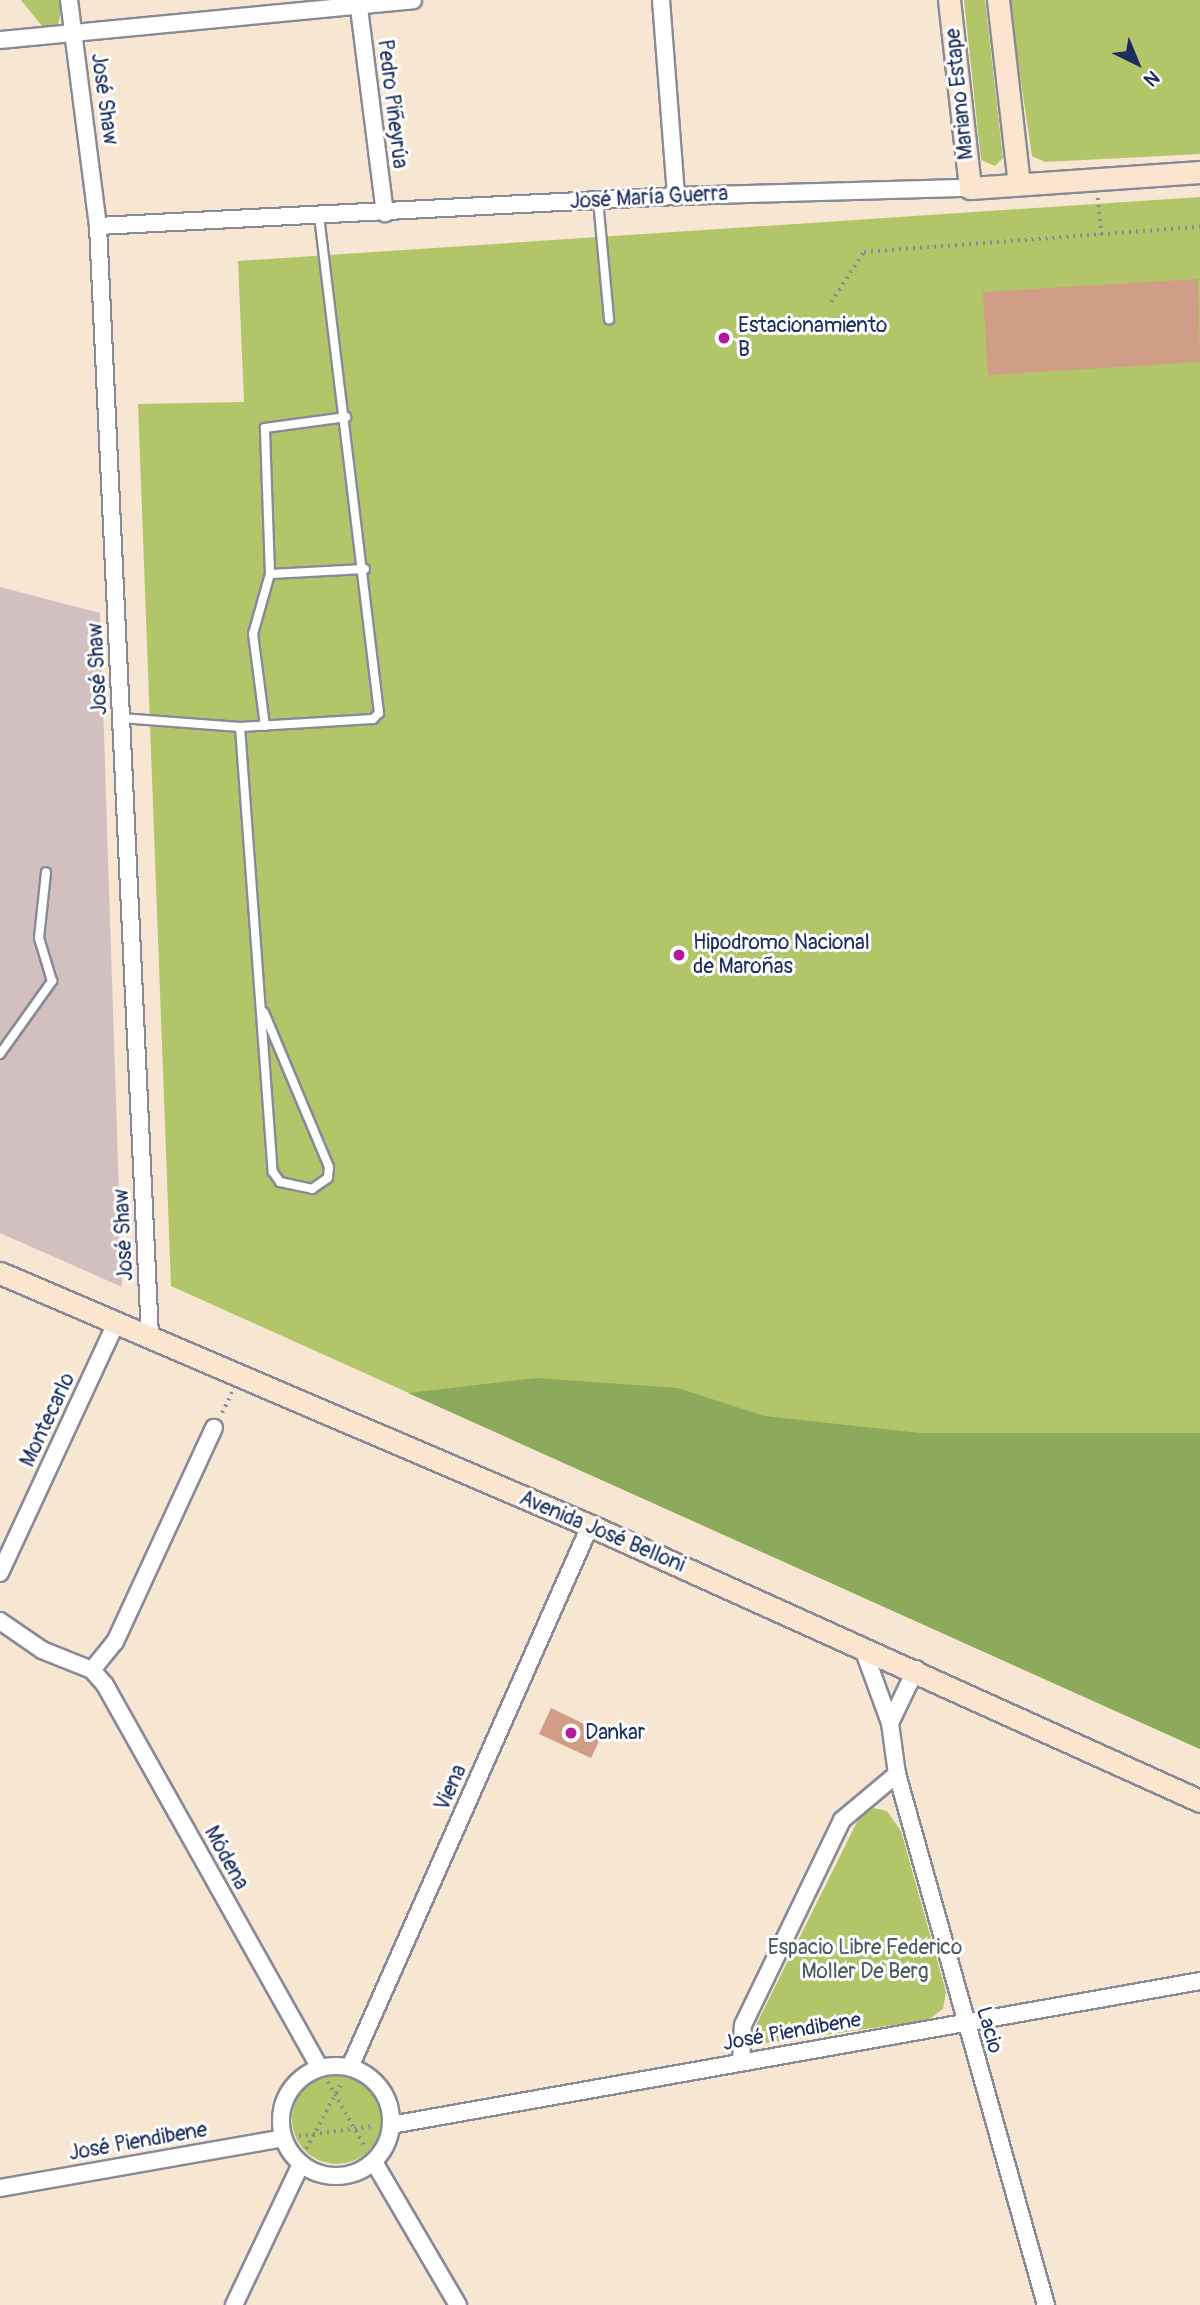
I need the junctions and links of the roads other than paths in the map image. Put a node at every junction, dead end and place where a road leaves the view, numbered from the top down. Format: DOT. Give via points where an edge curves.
graph roads {
  1 [pos="69,0"];
  2 [pos="413,0"];
  3 [pos="661,0"];
  4 [pos="949,0"];
  5 [pos="998,0"];
  6 [pos="358,3"];
  7 [pos="73,33"];
  8 [pos="0,40"];
  9 [pos="1200,172"];
  10 [pos="1019,184"];
  11 [pos="970,188"];
  12 [pos="676,196"];
  13 [pos="598,200"];
  14 [pos="385,213"];
  15 [pos="319,216"];
  16 [pos="99,226"];
  17 [pos="610,319"];
  18 [pos="346,417"];
  19 [pos="365,569"];
  20 [pos="270,574"];
  21 [pos="121,718"];
  22 [pos="265,726"];
  23 [pos="240,727"];
  24 [pos="47,872"];
  25 [pos="264,1012"];
  26 [pos="0,1054"];
  27 [pos="0,1273"];
  28 [pos="116,1323"];
  29 [pos="150,1337"];
  30 [pos="214,1428"];
  31 [pos="590,1526"];
  32 [pos="0,1573"];
  33 [pos="0,1620"];
  34 [pos="862,1646"];
  35 [pos="92,1670"];
  36 [pos="916,1670"];
  37 [pos="890,1723"];
  38 [pos="897,1774"];
  39 [pos="1200,1801"];
  40 [pos="1200,1981"];
  41 [pos="965,2023"];
  42 [pos="741,2062"];
  43 [pos="350,2067"];
  44 [pos="320,2068"];
  45 [pos="391,2125"];
  46 [pos="283,2138"];
  47 [pos="374,2162"];
  48 [pos="301,2165"];
  49 [pos="0,2188"];
  50 [pos="233,2305"];
  51 [pos="457,2305"];
  52 [pos="1046,2305"];
  1 -- 7 [label="street, José Shaw"];
  2 -- 6 [label="street"];
  3 -- 12 [label="street"];
  4 -- 11 [label="main road, Mariano Estape"];
  5 -- 10 [label="main road"];
  6 -- 7 [label="street"];
  6 -- 14 [label="street, Pedro Piñeyrúa"];
  7 -- 8 [label="street"];
  7 -- 16 [label="street, José Shaw"];
  9 -- 10 [label="main road, José María Guerra"];
  10 -- 11 [label="main road, José María Guerra"];
  11 -- 12 [label="street, José María Guerra"];
  12 -- 13 [label="street, José María Guerra"];
  13 -- 14 [label="street, José María Guerra"];
  13 -- 17 [label="lane"];
  14 -- 15 [label="street, José María Guerra"];
  15 -- 16 [label="street, José María Guerra"];
  15 -- 18 [label="lane"];
  16 -- 21 [label="street, José Shaw"];
  18 -- 19 [label="lane"];
  18 -- 20 [label="lane" via="265,428"];
  19 -- 20 [label="lane"];
  19 -- 22 [label="lane" via="379,713 373,719"];
  20 -- 22 [label="lane" via="253,634"];
  21 -- 23 [label="lane"];
  21 -- 29 [label="street, José Shaw"];
  22 -- 23 [label="lane"];
  23 -- 25 [label="lane"];
  24 -- 26 [label="lane" via="39,938 52,981"];
  25 -- 25 [label="lane" via="329,1167 328,1178 312,1189 280,1182 273,1172"];
  27 -- 28 [label="main road, Avenida José Belloni"];
  28 -- 29 [label="main road, Avenida José Belloni"];
  28 -- 32 [label="street, Montecarlo"];
  29 -- 31 [label="main road, Avenida José Belloni"];
  30 -- 35 [label="street" via="114,1642"];
  31 -- 34 [label="main road, Avenida José Belloni"];
  31 -- 43 [label="street, Viena"];
  33 -- 35 [label="street" via="42,1650"];
  34 -- 36 [label="main road, Avenida José Belloni"];
  34 -- 37 [label="street, Lacio"];
  35 -- 44 [label="street, Módena"];
  36 -- 37 [label="street"];
  36 -- 39 [label="main road, Avenida José Belloni"];
  37 -- 38 [label="street, Lacio"];
  38 -- 41 [label="street, Lacio"];
  38 -- 42 [label="street" via="842,1821 743,2025"];
  40 -- 41 [label="street, José Piendibene"];
  41 -- 42 [label="street, José Piendibene"];
  41 -- 52 [label="street, Lacio"];
  42 -- 45 [label="street, José Piendibene"];
  43 -- 44 [label="street"];
  43 -- 45 [label="street" via="381,2089"];
  44 -- 46 [label="street" via="286,2096"];
  45 -- 47 [label="street"];
  46 -- 48 [label="street"];
  46 -- 49 [label="street, José Piendibene"];
  47 -- 48 [label="street" via="338,2177"];
  47 -- 51 [label="street"];
  48 -- 50 [label="street"];
}
